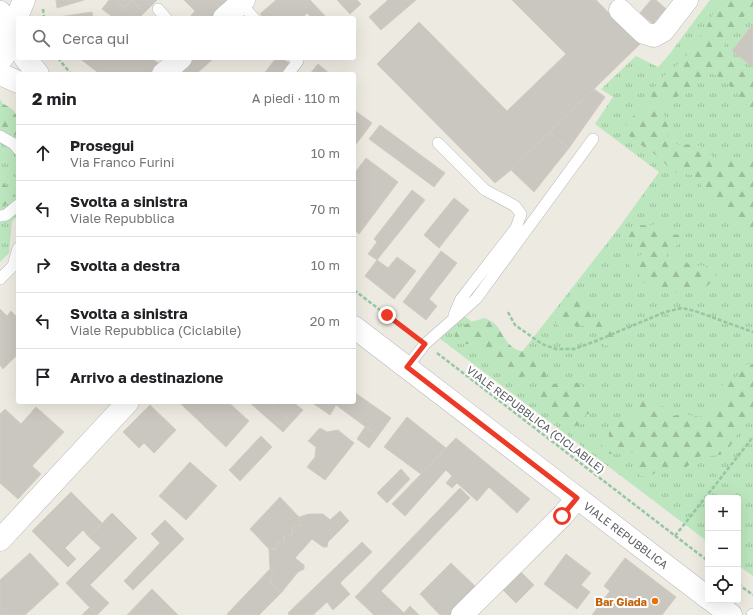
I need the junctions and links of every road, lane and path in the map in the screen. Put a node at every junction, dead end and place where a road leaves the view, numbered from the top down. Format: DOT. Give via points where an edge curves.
graph roads {
  1 [pos="24,0"];
  2 [pos="687,0"];
  3 [pos="615,5"];
  4 [pos="246,7"];
  5 [pos="158,9"];
  6 [pos="0,12"];
  7 [pos="19,16"];
  8 [pos="164,16"];
  9 [pos="228,16"];
  10 [pos="16,28"];
  11 [pos="13,39"];
  12 [pos="27,60"];
  13 [pos="60,60"];
  14 [pos="179,60"];
  15 [pos="0,61"];
  16 [pos="298,62"];
  17 [pos="36,72"];
  18 [pos="69,72"];
  19 [pos="165,72"];
  20 [pos="290,72"];
  21 [pos="0,74"];
  22 [pos="16,81"];
  23 [pos="0,136"];
  24 [pos="593,139"];
  25 [pos="438,144"];
  26 [pos="16,146"];
  27 [pos="16,207"];
  28 [pos="0,216"];
  29 [pos="16,255"];
  30 [pos="0,280"];
  31 [pos="356,292"];
  32 [pos="508,312"];
  33 [pos="453,319"];
  34 [pos="356,329"];
  35 [pos="753,332"];
  36 [pos="425,344"];
  37 [pos="407,367"];
  38 [pos="126,404"];
  39 [pos="753,437"];
  40 [pos="577,498"];
  41 [pos="675,536"];
  42 [pos="0,540"];
  43 [pos="705,559"];
  44 [pos="741,586"];
  45 [pos="753,595"];
  46 [pos="705,596"];
  47 [pos="715,603"];
  48 [pos="462,615"];
  49 [pos="730,615"];
  1 -- 7 [label="main road"];
  2 -- 3 [label="main road" via="663,31 654,36 644,33"];
  4 -- 9 [label="main road"];
  5 -- 8 [label="lane"];
  6 -- 11 [label="main road" via="7,21"];
  10 -- 11 [label="main road"];
  11 -- 15 [label="main road"];
  12 -- 17 [label="main road"];
  13 -- 18 [label="path"];
  14 -- 19 [label="main road"];
  16 -- 20 [label="lane"];
  21 -- 22 [label="main road"];
  23 -- 26 [label="lane"];
  24 -- 33 [label="lane" via="476,298"];
  25 -- 33 [label="lane" via="485,190 515,206 521,214 516,228 461,300"];
  27 -- 28 [label="lane" via="6,215"];
  29 -- 30 [label="lane" via="13,266"];
  31 -- 36 [label="path, VIALE REPUBBLICA (CICLABILE)"];
  32 -- 35 [label="path" via="515,325 542,344 556,349 574,349 596,342 665,312 682,308"];
  33 -- 36 [label="lane"];
  34 -- 37 [label="main road, VIALE REPUBBLICA"];
  36 -- 37 [label="lane"];
  36 -- 41 [label="path, VIALE REPUBBLICA (CICLABILE)"];
  37 -- 40 [label="main road, VIALE REPUBBLICA"];
  38 -- 42 [label="main road"];
  39 -- 41 [label="path"];
  40 -- 46 [label="main road, VIALE REPUBBLICA"];
  40 -- 48 [label="main road"];
  41 -- 43 [label="path, VIALE REPUBBLICA (CICLABILE)"];
  44 -- 45 [label="path"];
  47 -- 49 [label="main road"];
}
